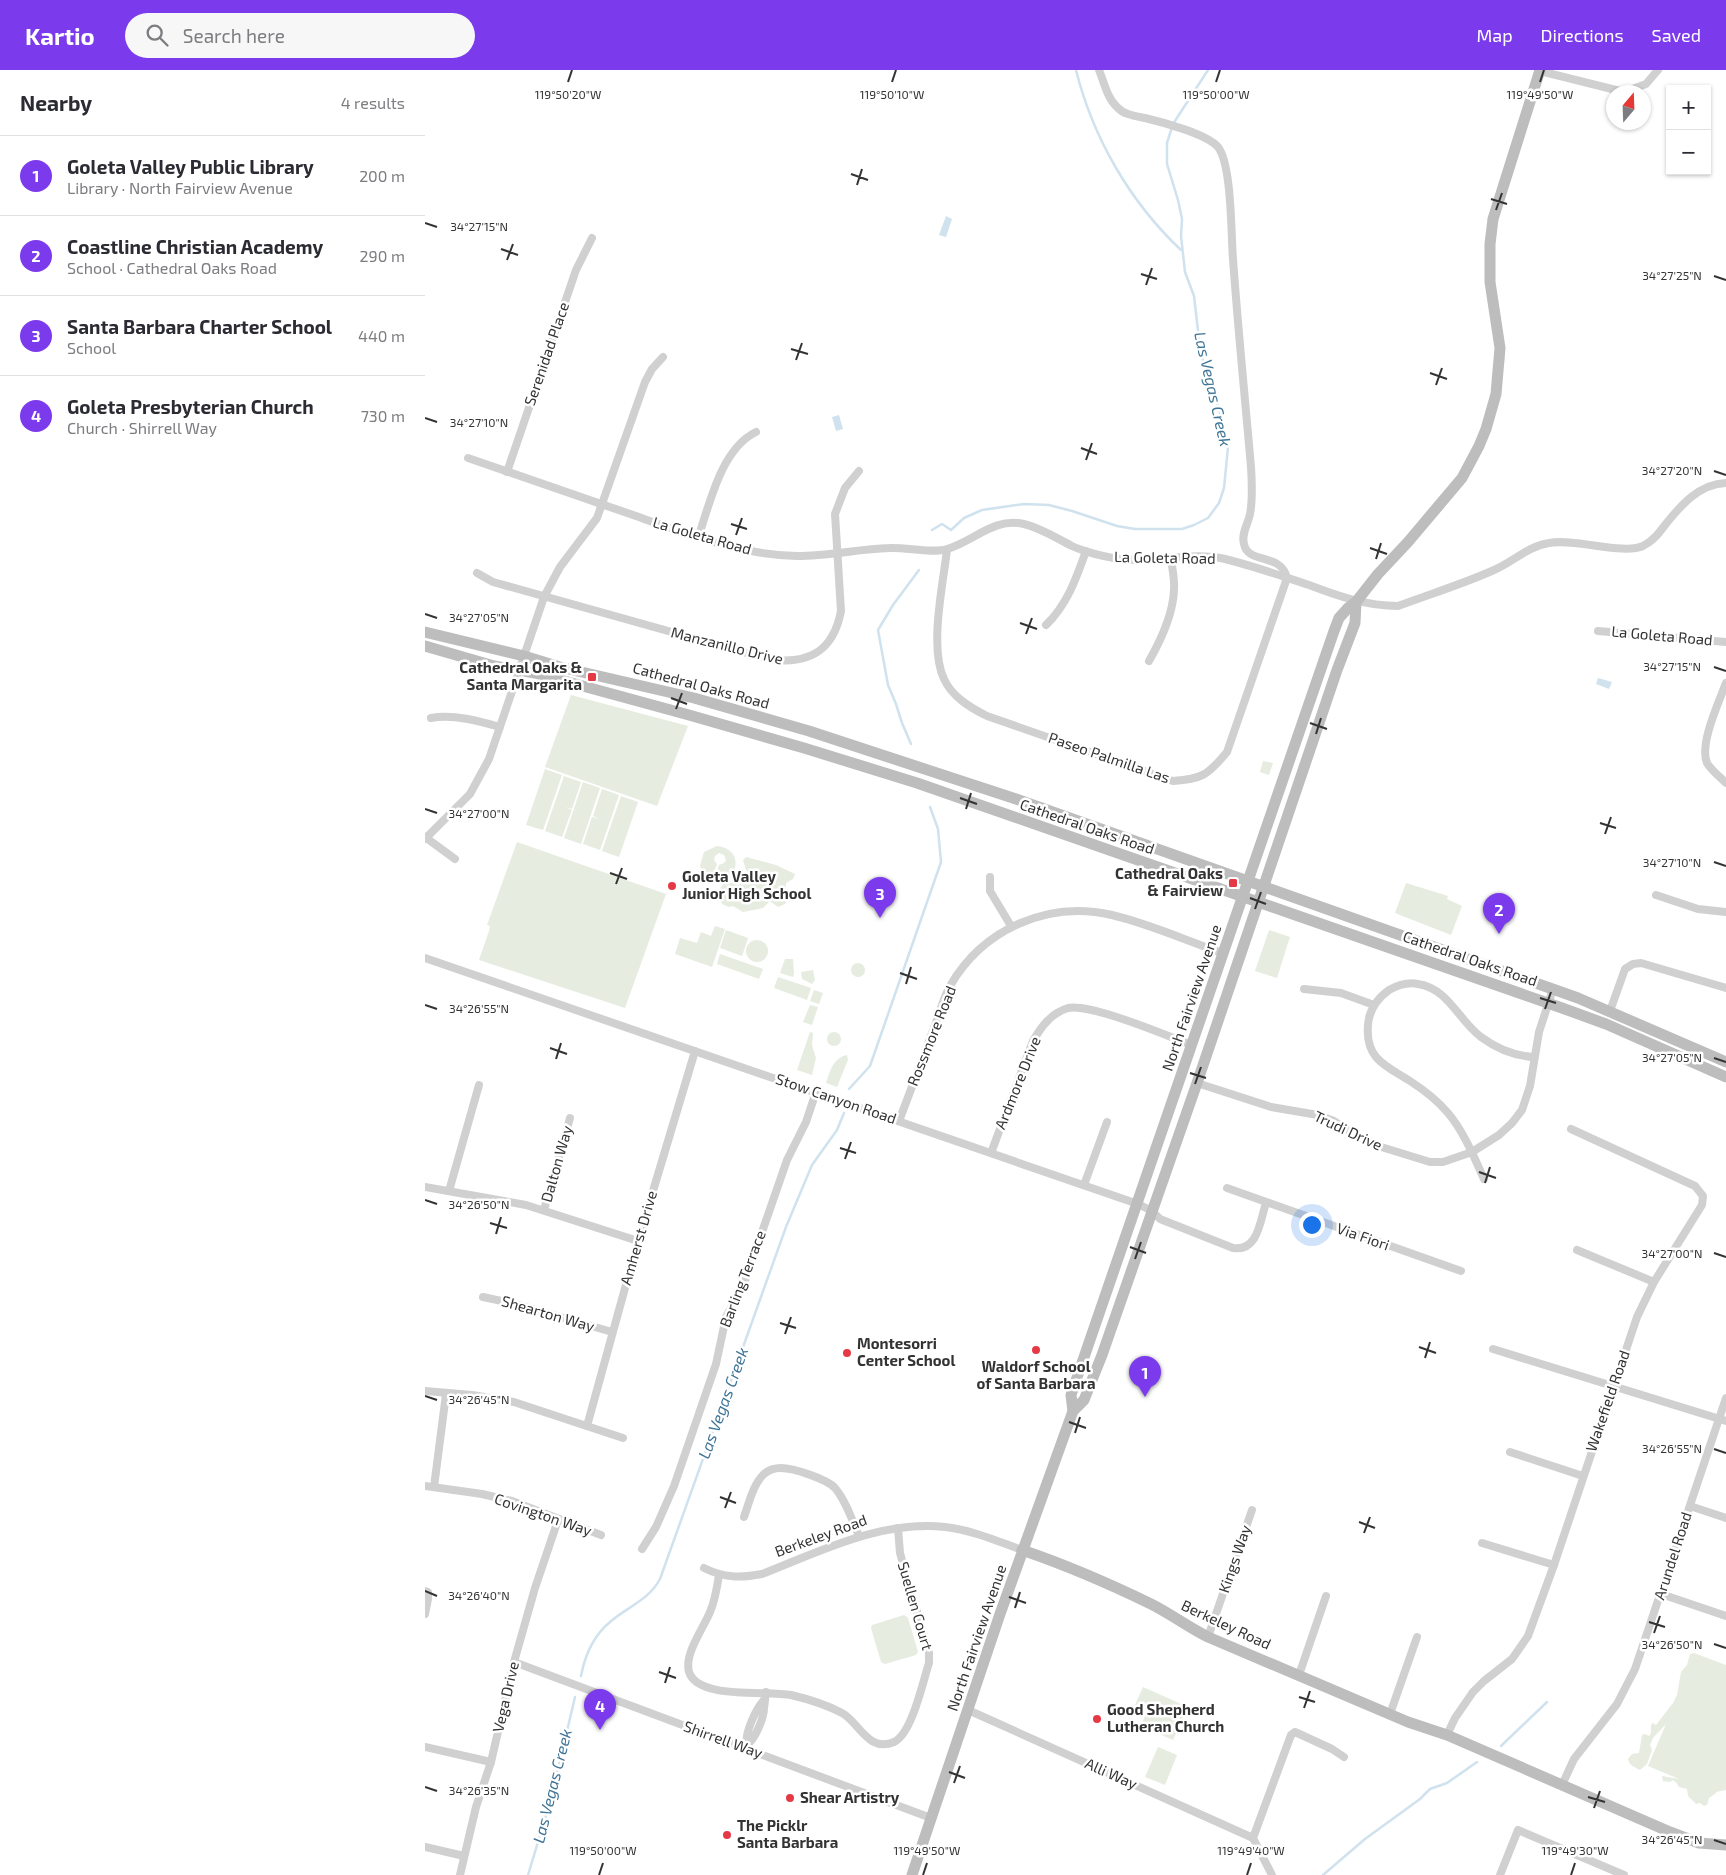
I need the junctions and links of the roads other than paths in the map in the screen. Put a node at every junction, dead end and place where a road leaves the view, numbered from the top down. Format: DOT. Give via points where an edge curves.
graph roads {
  1 [pos="1099,70"];
  2 [pos="1658,70"];
  3 [pos="1540,71"];
  4 [pos="592,238"];
  5 [pos="663,357"];
  6 [pos="756,432"];
  7 [pos="468,458"];
  8 [pos="859,471"];
  9 [pos="507,472"];
  10 [pos="1726,483"];
  11 [pos="603,505"];
  12 [pos="698,538"];
  13 [pos="947,550"];
  14 [pos="1086,551"];
  15 [pos="838,555"];
  16 [pos="1171,558"];
  17 [pos="477,573"];
  18 [pos="1287,578"];
  19 [pos="544,597"];
  20 [pos="1356,602"];
  21 [pos="1046,625"];
  22 [pos="1598,631"];
  23 [pos="425,632"];
  24 [pos="1726,642"];
  25 [pos="425,646"];
  26 [pos="524,656"];
  27 [pos="1149,661"];
  28 [pos="519,671"];
  29 [pos="1726,683"];
  30 [pos="431,718"];
  31 [pos="501,727"];
  32 [pos="1726,783"];
  33 [pos="425,838"];
  34 [pos="455,859"];
  35 [pos="990,877"];
  36 [pos="1248,881"];
  37 [pos="1263,886"];
  38 [pos="1656,895"];
  39 [pos="1243,896"];
  40 [pos="1258,901"];
  41 [pos="1726,912"];
  42 [pos="1011,926"];
  43 [pos="1223,953"];
  44 [pos="425,958"];
  45 [pos="1726,988"];
  46 [pos="1304,989"];
  47 [pos="1553,989"];
  48 [pos="1547,1002"];
  49 [pos="1374,1005"];
  50 [pos="1610,1011"];
  51 [pos="1192,1045"];
  52 [pos="695,1051"];
  53 [pos="1534,1057"];
  54 [pos="1726,1062"];
  55 [pos="1726,1078"];
  56 [pos="1197,1082"];
  57 [pos="479,1085"];
  58 [pos="815,1092"];
  59 [pos="570,1118"];
  60 [pos="899,1121"];
  61 [pos="1107,1122"];
  62 [pos="1571,1129"];
  63 [pos="1472,1152"];
  64 [pos="991,1153"];
  65 [pos="1484,1180"];
  66 [pos="1084,1185"];
  67 [pos="425,1187"];
  68 [pos="1227,1188"];
  69 [pos="449,1191"];
  70 [pos="1266,1203"];
  71 [pos="1138,1204"];
  72 [pos="545,1210"];
  73 [pos="1152,1211"];
  74 [pos="638,1241"];
  75 [pos="1577,1250"];
  76 [pos="1461,1271"];
  77 [pos="1654,1282"];
  78 [pos="483,1297"];
  79 [pos="612,1332"];
  80 [pos="1493,1349"];
  81 [pos="1613,1387"];
  82 [pos="425,1391"];
  83 [pos="446,1394"];
  84 [pos="1726,1398"];
  85 [pos="1073,1411"];
  86 [pos="1722,1420"];
  87 [pos="587,1426"];
  88 [pos="623,1438"];
  89 [pos="1510,1452"];
  90 [pos="1583,1476"];
  91 [pos="429,1487"];
  92 [pos="1689,1506"];
  93 [pos="1252,1510"];
  94 [pos="744,1517"];
  95 [pos="1726,1518"];
  96 [pos="558,1520"];
  97 [pos="898,1528"];
  98 [pos="601,1535"];
  99 [pos="859,1536"];
  100 [pos="1482,1543"];
  101 [pos="641,1549"];
  102 [pos="1022,1550"];
  103 [pos="1554,1564"];
  104 [pos="704,1568"];
  105 [pos="719,1575"];
  106 [pos="425,1591"];
  107 [pos="1661,1594"];
  108 [pos="1326,1596"];
  109 [pos="425,1614"];
  110 [pos="1726,1616"];
  111 [pos="1208,1637"];
  112 [pos="1417,1637"];
  113 [pos="514,1662"];
  114 [pos="1299,1675"];
  115 [pos="766,1692"];
  116 [pos="968,1710"];
  117 [pos="1389,1714"];
  118 [pos="1447,1735"];
  119 [pos="425,1747"];
  120 [pos="747,1747"];
  121 [pos="1344,1757"];
  122 [pos="491,1762"];
  123 [pos="1562,1785"];
  124 [pos="931,1818"];
  125 [pos="1253,1838"];
  126 [pos="1726,1844"];
  127 [pos="425,1847"];
  128 [pos="464,1856"];
  129 [pos="460,1875"];
  130 [pos="912,1875"];
  131 [pos="1272,1875"];
  132 [pos="1500,1875"];
  133 [pos="1624,1875"];
  1 -- 18 [label="street" via="1110,98 1124,113 1165,123 1210,140 1222,156 1229,188 1251,467 1250,514 1243,544 1251,554 1279,564 1285,569"];
  2 -- 3 [label="street" via="1646,84 1624,92"];
  3 -- 20 [label="main road, North Fairview Avenue" via="1493,219 1490,282 1499,348 1496,394 1486,429 1462,478"];
  4 -- 9 [label="street, Serenidad Place" via="576,270"];
  5 -- 11 [label="street" via="645,382"];
  6 -- 12 [label="street" via="735,448 714,491"];
  7 -- 9 [label="street, La Goleta Road"];
  8 -- 15 [label="street, Manzanillo Drive" via="845,488 835,514"];
  9 -- 11 [label="street, La Goleta Road"];
  10 -- 20 [label="street, La Goleta Road" via="1699,490 1643,546 1631,549 1547,543 1495,570 1398,606"];
  11 -- 12 [label="street, La Goleta Road"];
  11 -- 19 [label="street" via="586,534 559,567"];
  12 -- 15 [label="street, La Goleta Road" via="773,554"];
  13 -- 14 [label="street, La Goleta Road" via="987,528 1004,523 1022,523"];
  13 -- 15 [label="street, La Goleta Road" via="890,548"];
  13 -- 18 [label="street, Paseo Palmilla Las" via="938,626 938,656 944,679 961,700 987,716 1173,780 1194,779 1207,773 1227,752"];
  14 -- 16 [label="street, La Goleta Road" via="1122,559"];
  14 -- 21 [label="street" via="1068,597"];
  15 -- 19 [label="street, Manzanillo Drive" via="841,612 838,627 821,650 799,660 768,659"];
  16 -- 18 [label="street, La Goleta Road" via="1221,558"];
  16 -- 27 [label="street" via="1174,589 1171,608"];
  17 -- 19 [label="street, Manzanillo Drive" via="493,582"];
  18 -- 20 [label="street, La Goleta Road"];
  19 -- 26 [label="street"];
  20 -- 36 [label="main road, North Fairview Avenue" via="1339,618"];
  20 -- 37 [label="main road, North Fairview Avenue" via="1355,623"];
  22 -- 24 [label="street, La Goleta Road"];
  23 -- 26 [label="main road, Cathedral Oaks Road"];
  25 -- 28 [label="main road, Cathedral Oaks Road"];
  26 -- 28 [label="street"];
  26 -- 36 [label="main road, Cathedral Oaks Road" via="694,698 809,731 1016,799"];
  28 -- 31 [label="street"];
  28 -- 39 [label="main road, Cathedral Oaks Road" via="804,748 932,788"];
  29 -- 32 [label="street" via="1707,736 1705,751 1707,763"];
  30 -- 31 [label="street" via="448,717"];
  31 -- 33 [label="street" via="489,759 470,794"];
  33 -- 34 [label="street"];
  35 -- 42 [label="street" via="990,890"];
  36 -- 37 [label="main road, Cathedral Oaks Road"];
  36 -- 39 [label="main road, North Fairview Avenue"];
  37 -- 40 [label="main road, North Fairview Avenue"];
  37 -- 47 [label="main road, Cathedral Oaks Road"];
  38 -- 41 [label="street" via="1698,909"];
  39 -- 40 [label="main road, Cathedral Oaks Road"];
  39 -- 43 [label="main road, North Fairview Avenue"];
  40 -- 48 [label="main road, Cathedral Oaks Road"];
  40 -- 56 [label="main road, North Fairview Avenue"];
  42 -- 43 [label="street, Rossmore Road" via="1060,912 1094,912 1130,920"];
  42 -- 60 [label="street, Rossmore Road" via="981,948 950,986"];
  43 -- 51 [label="main road, North Fairview Avenue"];
  44 -- 52 [label="street, Stow Canyon Road"];
  45 -- 50 [label="street" via="1641,963 1633,964 1625,969"];
  46 -- 49 [label="street" via="1341,993"];
  47 -- 48 [label="street, Trudi Drive"];
  47 -- 50 [label="main road, Cathedral Oaks Road"];
  48 -- 53 [label="street, Trudi Drive"];
  48 -- 55 [label="main road, Cathedral Oaks Road" via="1606,1024"];
  49 -- 53 [label="street" via="1394,988 1406,984 1427,986 1446,997 1481,1037 1515,1054"];
  49 -- 63 [label="street" via="1367,1029 1371,1051 1384,1066 1435,1100 1459,1127"];
  50 -- 54 [label="main road, Cathedral Oaks Road"];
  51 -- 64 [label="street, Ardmore Drive" via="1094,1010 1069,1008 1059,1012 1040,1028 1033,1041"];
  51 -- 71 [label="main road, North Fairview Avenue"];
  52 -- 58 [label="street, Stow Canyon Road"];
  52 -- 74 [label="street, Amherst Drive"];
  53 -- 63 [label="street, Trudi Drive" via="1530,1086 1522,1110 1499,1135"];
  56 -- 63 [label="street, Trudi Drive" via="1271,1107 1318,1115 1334,1121 1365,1142 1430,1162 1443,1162"];
  56 -- 73 [label="main road, North Fairview Avenue"];
  57 -- 69 [label="street"];
  58 -- 60 [label="street, Stow Canyon Road"];
  58 -- 101 [label="street, Barling Terrace" via="807,1122 787,1160 744,1284 726,1317 716,1364 674,1486 656,1527"];
  59 -- 72 [label="street, Dalton Way"];
  60 -- 64 [label="street, Stow Canyon Road"];
  61 -- 66 [label="street"];
  62 -- 77 [label="street, Wakefield Road" via="1699,1188 1703,1196 1702,1205"];
  63 -- 65 [label="street"];
  64 -- 66 [label="street, Stow Canyon Road"];
  66 -- 71 [label="street, Stow Canyon Road"];
  67 -- 69 [label="street"];
  68 -- 70 [label="street, Via Fiori"];
  69 -- 72 [label="street"];
  70 -- 73 [label="street, Stow Canyon Road" via="1252,1244 1243,1249 1197,1235 1160,1219"];
  70 -- 76 [label="street, Via Fiori"];
  71 -- 73 [label="street, Stow Canyon Road"];
  71 -- 85 [label="main road, North Fairview Avenue" via="1071,1395"];
  72 -- 74 [label="street"];
  73 -- 85 [label="main road, North Fairview Avenue" via="1087,1394"];
  74 -- 79 [label="street, Amherst Drive"];
  75 -- 77 [label="street"];
  77 -- 81 [label="street, Wakefield Road" via="1637,1317"];
  78 -- 79 [label="street, Shearton Way"];
  79 -- 87 [label="street, Amherst Drive"];
  80 -- 81 [label="street"];
  81 -- 86 [label="street"];
  81 -- 90 [label="street, Wakefield Road"];
  82 -- 83 [label="street"];
  83 -- 87 [label="street" via="472,1394 514,1402"];
  83 -- 91 [label="street"];
  84 -- 86 [label="street, Arundel Road"];
  85 -- 102 [label="main road, North Fairview Avenue"];
  86 -- 92 [label="street, Arundel Road"];
  87 -- 88 [label="street"];
  89 -- 90 [label="street"];
  90 -- 103 [label="street, Wakefield Road"];
  91 -- 96 [label="street, Covington Way" via="482,1494"];
  92 -- 95 [label="street"];
  92 -- 107 [label="street, Arundel Road"];
  93 -- 111 [label="street, Kings Way"];
  94 -- 99 [label="street" via="763,1475 770,1470 787,1469 825,1480 833,1486"];
  96 -- 98 [label="street, Covington Way"];
  96 -- 113 [label="street, Vega Drive"];
  97 -- 99 [label="street, Berkeley Road"];
  97 -- 102 [label="street, Berkeley Road" via="947,1527"];
  97 -- 115 [label="street, Suellen Court" via="900,1553 929,1653 929,1663 903,1734 887,1744 875,1742 864,1736 843,1713 791,1695"];
  99 -- 105 [label="street, Berkeley Road" via="762,1574 734,1578"];
  100 -- 103 [label="street"];
  102 -- 111 [label="main road, Berkeley Road" via="1143,1600"];
  102 -- 116 [label="main road, North Fairview Avenue"];
  103 -- 118 [label="street, Wakefield Road" via="1521,1648 1473,1692"];
  104 -- 105 [label="street, Berkeley Road"];
  105 -- 115 [label="street, Suellen Court" via="711,1610 688,1658 690,1674 696,1682 717,1690"];
  106 -- 109 [label="street" via="428,1599"];
  107 -- 110 [label="street"];
  107 -- 123 [label="street, Arundel Road" via="1625,1690 1581,1749"];
  108 -- 114 [label="street"];
  111 -- 114 [label="main road, Berkeley Road"];
  112 -- 117 [label="street"];
  113 -- 120 [label="street, Shirrell Way"];
  113 -- 122 [label="street, Vega Drive"];
  114 -- 117 [label="main road, Berkeley Road"];
  115 -- 120 [label="street" via="749,1730"];
  116 -- 124 [label="main road, North Fairview Avenue"];
  116 -- 125 [label="street, Alli Way"];
  117 -- 118 [label="main road, Berkeley Road"];
  118 -- 123 [label="main road, Berkeley Road"];
  119 -- 122 [label="street"];
  120 -- 124 [label="street, Shirrell Way"];
  121 -- 125 [label="street" via="1295,1732 1291,1734"];
  122 -- 128 [label="street, Vega Drive"];
  123 -- 126 [label="main road, Berkeley Road" via="1690,1840 1711,1845"];
  124 -- 130 [label="main road, North Fairview Avenue"];
  125 -- 131 [label="street"];
  127 -- 128 [label="street"];
  128 -- 129 [label="street, Vega Drive"];
  132 -- 133 [label="street" via="1518,1830"];
}
